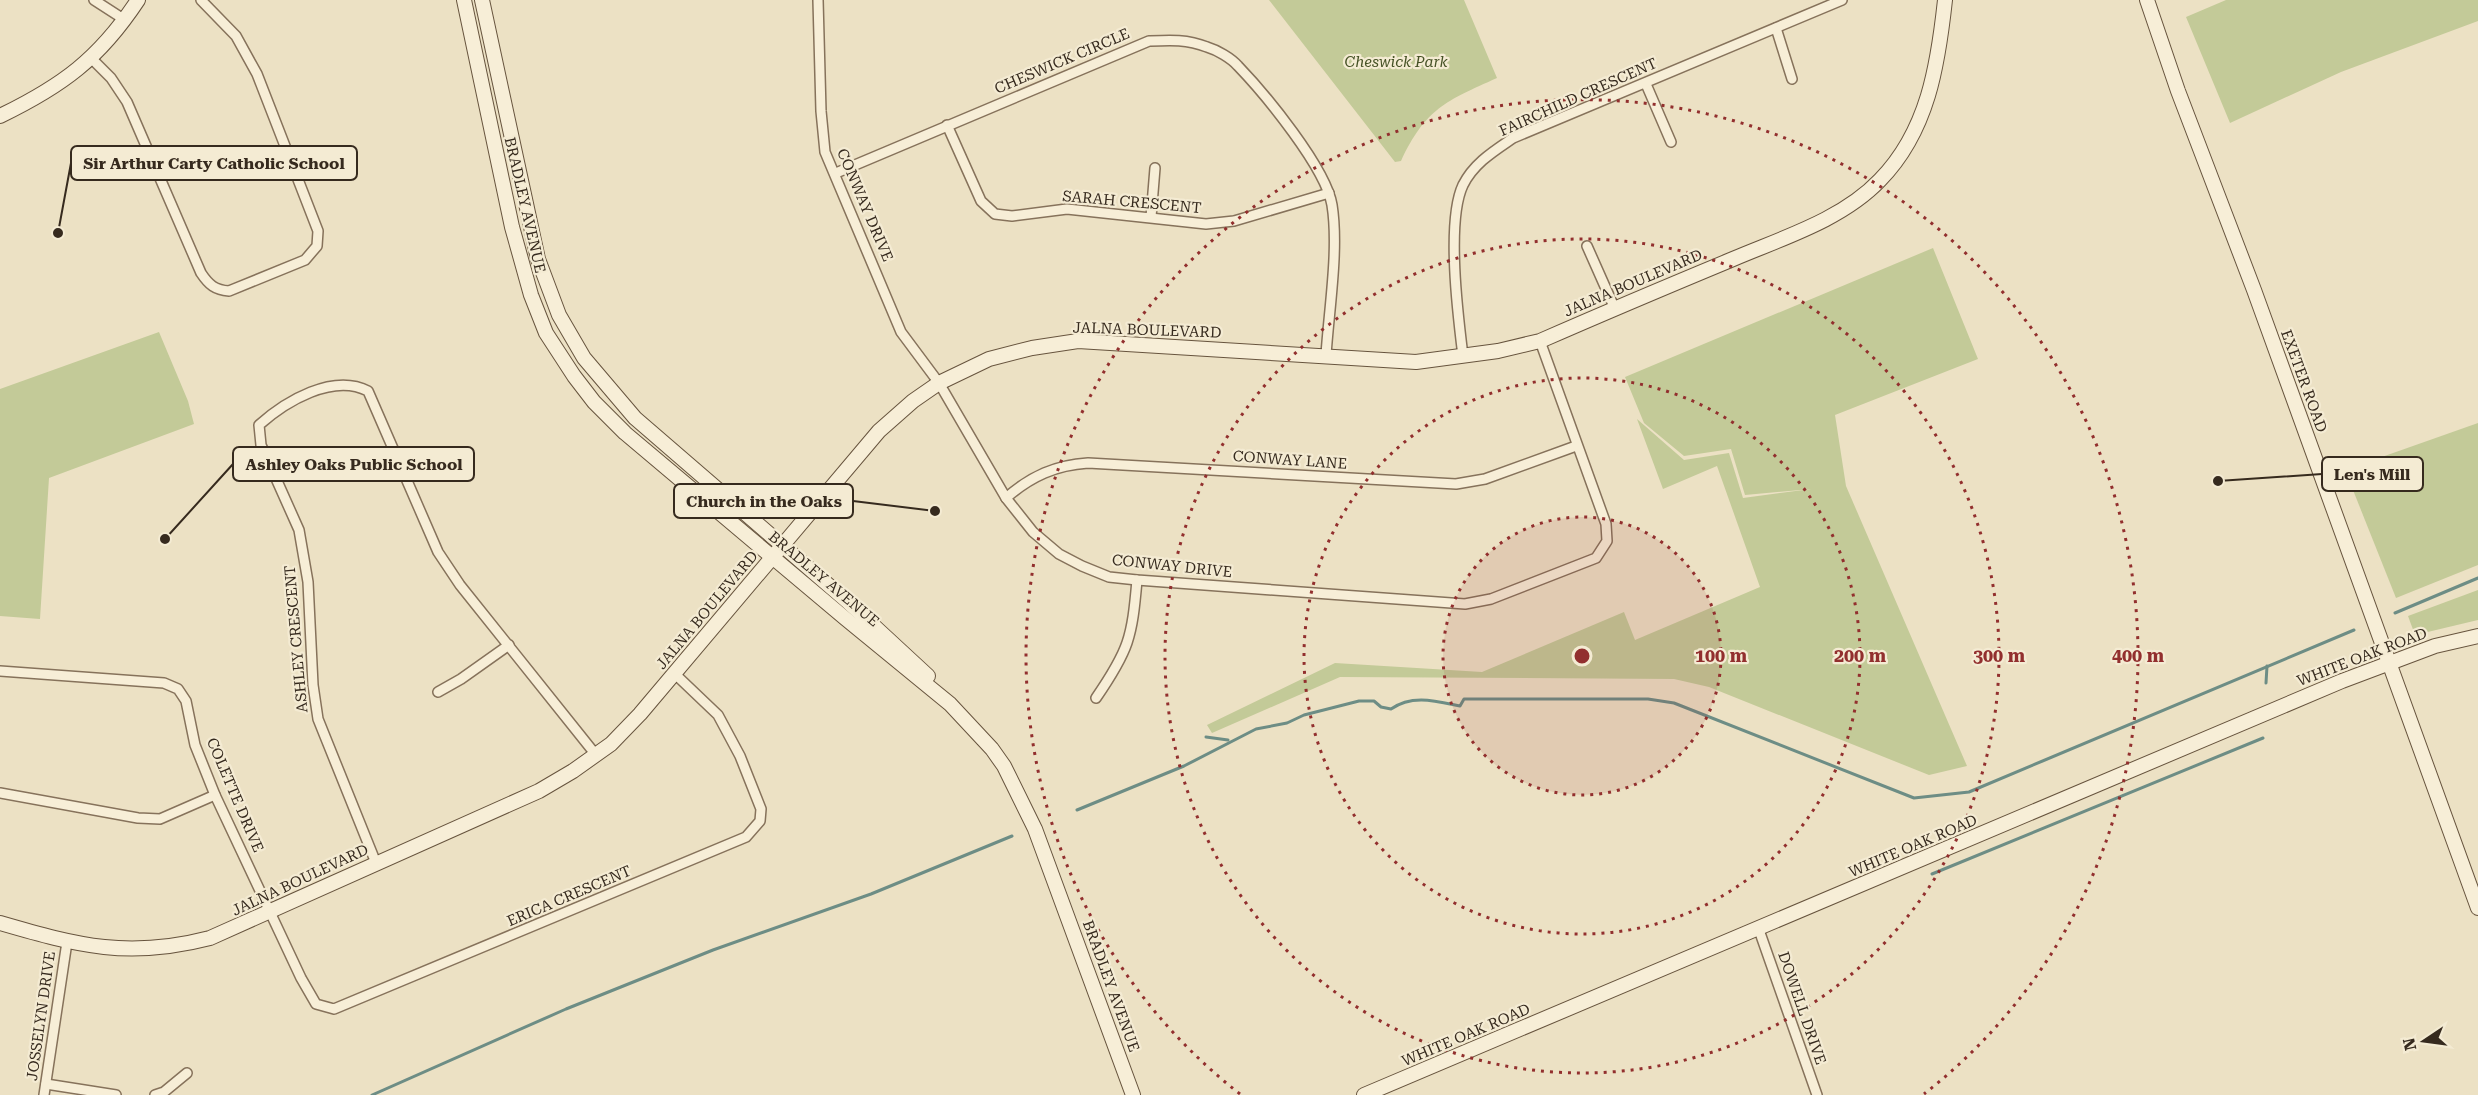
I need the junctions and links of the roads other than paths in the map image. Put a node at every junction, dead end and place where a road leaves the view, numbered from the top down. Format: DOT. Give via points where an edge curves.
graph roads {
  1 [pos="94,0"];
  2 [pos="138,0"];
  3 [pos="201,0"];
  4 [pos="464,0"];
  5 [pos="482,0"];
  6 [pos="818,0"];
  7 [pos="1842,0"];
  8 [pos="1945,0"];
  9 [pos="2147,0"];
  10 [pos="125,20"];
  11 [pos="1776,28"];
  12 [pos="92,59"];
  13 [pos="1792,79"];
  14 [pos="1646,84"];
  15 [pos="0,116"];
  16 [pos="946,125"];
  17 [pos="1671,142"];
  18 [pos="1155,168"];
  19 [pos="836,173"];
  20 [pos="1329,193"];
  21 [pos="1151,217"];
  22 [pos="1587,246"];
  23 [pos="1615,309"];
  24 [pos="1540,341"];
  25 [pos="1326,355"];
  26 [pos="1463,356"];
  27 [pos="939,383"];
  28 [pos="1576,446"];
  29 [pos="1006,498"];
  30 [pos="783,546"];
  31 [pos="773,558"];
  32 [pos="1137,580"];
  33 [pos="2478,636"];
  34 [pos="509,645"];
  35 [pos="2388,663"];
  36 [pos="0,671"];
  37 [pos="675,674"];
  38 [pos="438,692"];
  39 [pos="1096,698"];
  40 [pos="950,704"];
  41 [pos="596,755"];
  42 [pos="0,793"];
  43 [pos="215,795"];
  44 [pos="376,863"];
  45 [pos="2478,908"];
  46 [pos="271,911"];
  47 [pos="0,923"];
  48 [pos="1759,930"];
  49 [pos="67,942"];
  50 [pos="187,1073"];
  51 [pos="46,1084"];
  52 [pos="44,1095"];
  53 [pos="116,1095"];
  54 [pos="155,1095"];
  55 [pos="1133,1095"];
  56 [pos="1364,1095"];
  57 [pos="1817,1095"];
  1 -- 10 [label="street"];
  2 -- 10 [label="street"];
  3 -- 12 [label="street" via="236,36 257,74 318,231 316,246 304,260 230,291 218,291 208,284 127,102"];
  4 -- 31 [label="street, BRADLEY AVENUE" via="522,271 546,333 594,402"];
  5 -- 30 [label="street, BRADLEY AVENUE" via="538,258 559,315 584,358 635,418"];
  6 -- 19 [label="street, CONWAY DRIVE" via="825,152"];
  7 -- 11 [label="street, FAIRCHILD CRESCENT"];
  8 -- 23 [label="street, JALNA BOULEVARD" via="1939,60 1928,102 1906,144 1880,180 1836,213"];
  9 -- 35 [label="street, EXETER ROAD"];
  10 -- 12 [label="street"];
  11 -- 13 [label="street"];
  11 -- 14 [label="street, FAIRCHILD CRESCENT"];
  12 -- 15 [label="street" via="43,95"];
  14 -- 17 [label="street"];
  14 -- 26 [label="street, FAIRCHILD CRESCENT" via="1513,138 1482,159 1464,185 1456,208 1455,282"];
  16 -- 19 [label="street, CHESWICK CIRCLE"];
  16 -- 20 [label="street, CHESWICK CIRCLE" via="1118,52 1149,41 1179,39 1209,47 1237,64 1306,150"];
  16 -- 21 [label="street, SARAH CRESCENT" via="981,201 995,214 1012,216 1067,209"];
  18 -- 21 [label="street"];
  19 -- 27 [label="street, CONWAY DRIVE" via="900,332"];
  20 -- 21 [label="street, SARAH CRESCENT" via="1234,221 1206,224"];
  20 -- 25 [label="street, CHESWICK CIRCLE" via="1334,231"];
  22 -- 23 [label="street"];
  23 -- 24 [label="street, JALNA BOULEVARD"];
  24 -- 26 [label="street, JALNA BOULEVARD"];
  24 -- 28 [label="street, CONWAY DRIVE"];
  25 -- 26 [label="street, JALNA BOULEVARD" via="1416,362"];
  25 -- 27 [label="street, JALNA BOULEVARD" via="1078,341 989,359"];
  27 -- 29 [label="street, CONWAY DRIVE"];
  27 -- 30 [label="street, JALNA BOULEVARD" via="879,431"];
  28 -- 29 [label="street, CONWAY LANE" via="1485,478 1456,484 1088,463 1063,465 1040,474"];
  28 -- 32 [label="street, CONWAY DRIVE" via="1606,524 1607,541 1596,558 1491,599 1465,604"];
  29 -- 32 [label="street, CONWAY DRIVE" via="1033,532 1059,554 1109,576"];
  30 -- 31 [label="street, JALNA BOULEVARD"];
  30 -- 40 [label="street, BRADLEY AVENUE" via="922,669"];
  31 -- 37 [label="street, JALNA BOULEVARD"];
  31 -- 40 [label="street, BRADLEY AVENUE"];
  32 -- 39 [label="street" via="1128,646"];
  33 -- 35 [label="street, WHITE OAK ROAD" via="2434,646"];
  34 -- 38 [label="street"];
  34 -- 41 [label="street, ASHLEY CRESCENT"];
  34 -- 44 [label="street, ASHLEY CRESCENT" via="438,552 368,391 353,383 328,387 274,412 259,425 261,445 299,530 308,582 318,719"];
  35 -- 45 [label="street, EXETER ROAD"];
  35 -- 48 [label="street, WHITE OAK ROAD"];
  36 -- 43 [label="street, COLETTE DRIVE" via="164,683 178,689 186,701 195,745"];
  37 -- 41 [label="street, JALNA BOULEVARD" via="611,744"];
  37 -- 46 [label="street, ERICA CRESCENT" via="718,715 740,756 760,809 760,820 746,837 334,1009 316,1004 310,996"];
  40 -- 55 [label="street, BRADLEY AVENUE" via="992,748 1026,808"];
  41 -- 44 [label="street, JALNA BOULEVARD" via="539,790"];
  42 -- 43 [label="street" via="160,819"];
  43 -- 46 [label="street, COLETTE DRIVE"];
  44 -- 46 [label="street, JALNA BOULEVARD"];
  46 -- 49 [label="street, JALNA BOULEVARD" via="238,928 180,946 124,950"];
  47 -- 49 [label="street, JALNA BOULEVARD"];
  48 -- 56 [label="street, WHITE OAK ROAD"];
  48 -- 57 [label="street, DOWELL DRIVE"];
  49 -- 51 [label="street, JOSSELYN DRIVE"];
  50 -- 54 [label="street"];
  51 -- 52 [label="street, JOSSELYN DRIVE"];
  51 -- 53 [label="street"];
}
